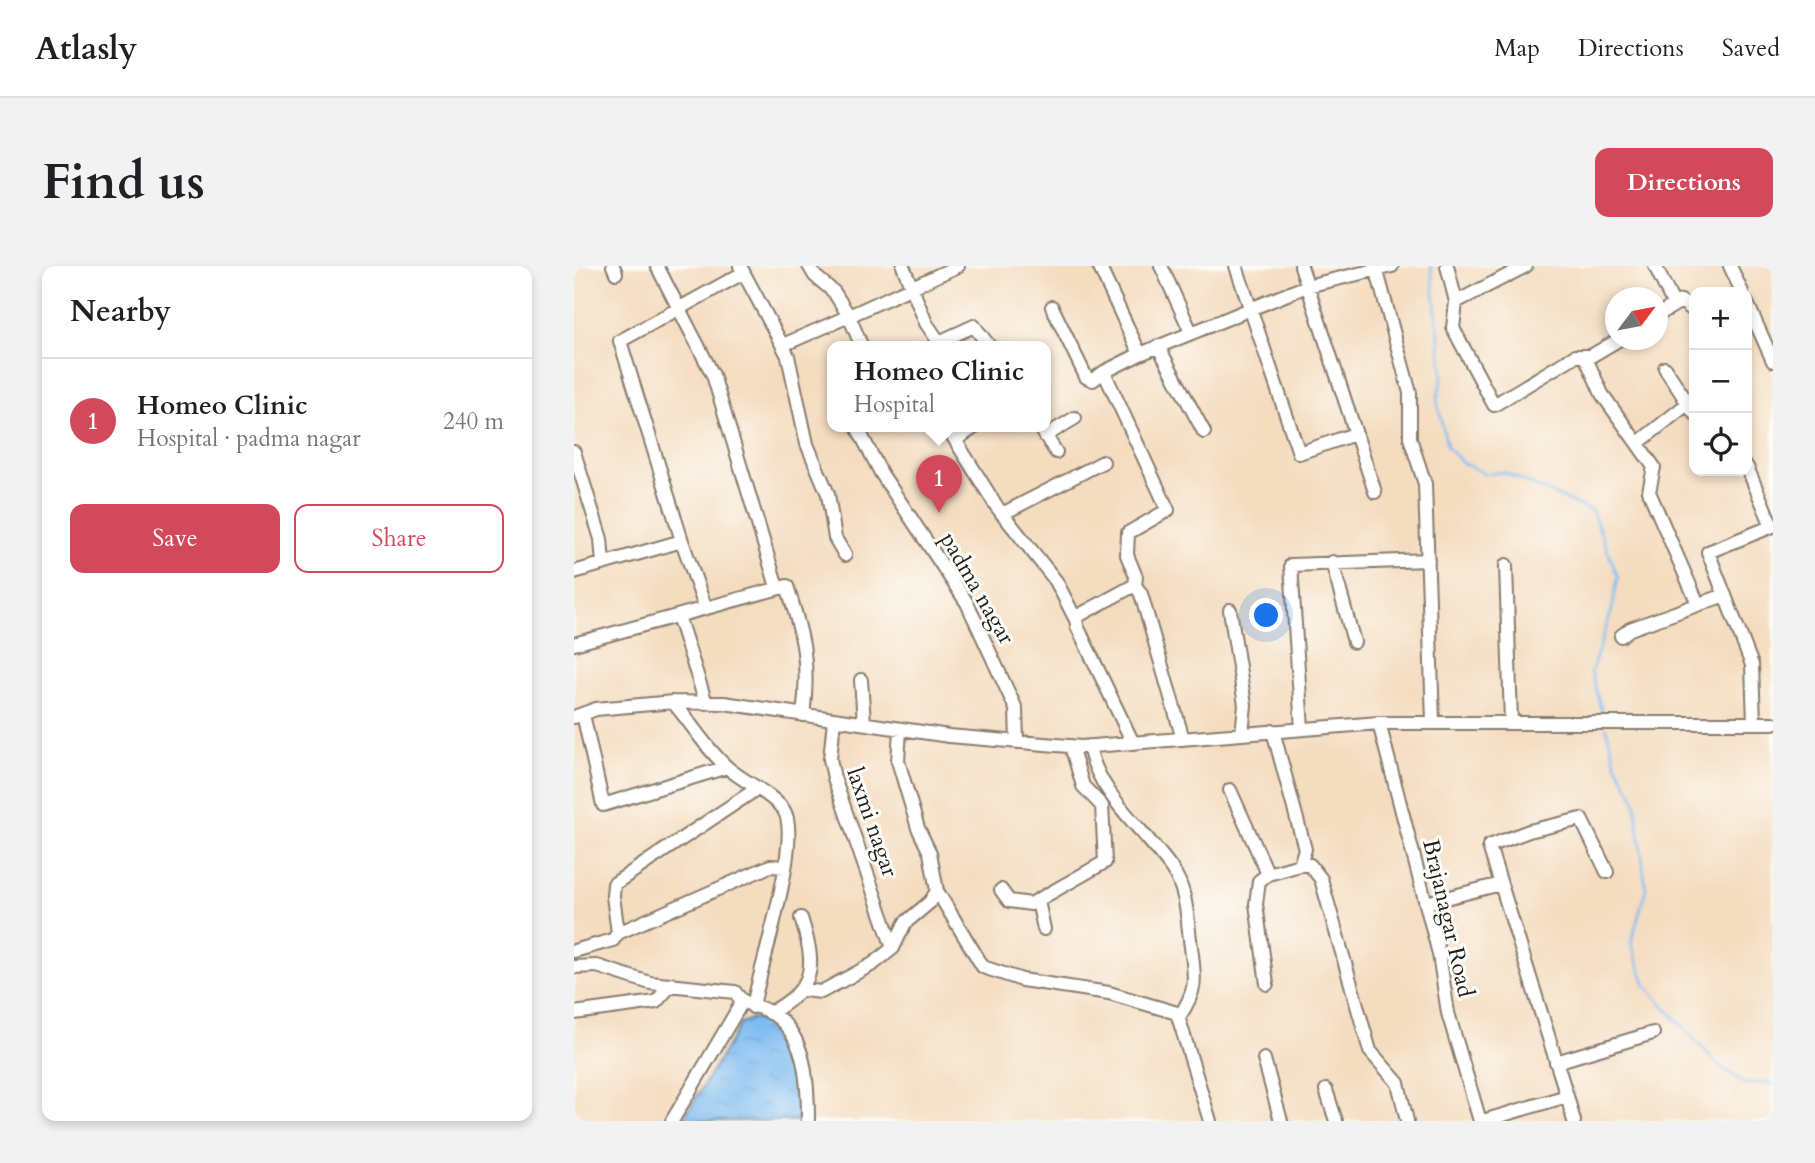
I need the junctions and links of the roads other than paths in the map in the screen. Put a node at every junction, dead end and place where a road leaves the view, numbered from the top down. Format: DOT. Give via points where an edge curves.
graph roads {
  1 [pos="657,266"];
  2 [pos="809,266"];
  3 [pos="902,266"];
  4 [pos="958,266"];
  5 [pos="1099,266"];
  6 [pos="1161,266"];
  7 [pos="1236,266"];
  8 [pos="1301,266"];
  9 [pos="1392,266"];
  10 [pos="1447,266"];
  11 [pos="1526,266"];
  12 [pos="1655,266"];
  13 [pos="1730,266"];
  14 [pos="1376,268"];
  15 [pos="741,270"];
  16 [pos="1307,286"];
  17 [pos="1740,287"];
  18 [pos="912,288"];
  19 [pos="1456,302"];
  20 [pos="1674,305"];
  21 [pos="1052,307"];
  22 [pos="1689,307"];
  23 [pos="679,308"];
  24 [pos="1249,308"];
  25 [pos="1668,309"];
  26 [pos="849,316"];
  27 [pos="1752,324"];
  28 [pos="1191,332"];
  29 [pos="859,341"];
  30 [pos="938,341"];
  31 [pos="941,341"];
  32 [pos="985,341"];
  33 [pos="783,345"];
  34 [pos="1158,346"];
  35 [pos="1605,348"];
  36 [pos="1140,354"];
  37 [pos="1585,356"];
  38 [pos="1773,361"];
  39 [pos="1665,368"];
  40 [pos="1104,372"];
  41 [pos="1689,407"];
  42 [pos="1689,410"];
  43 [pos="1076,418"];
  44 [pos="1051,428"];
  45 [pos="860,432"];
  46 [pos="950,432"];
  47 [pos="967,432"];
  48 [pos="1044,432"];
  49 [pos="1204,432"];
  50 [pos="1355,435"];
  51 [pos="954,440"];
  52 [pos="1638,443"];
  53 [pos="574,452"];
  54 [pos="1056,452"];
  55 [pos="1103,462"];
  56 [pos="1751,476"];
  57 [pos="1375,492"];
  58 [pos="1002,514"];
  59 [pos="1773,526"];
  60 [pos="682,541"];
  61 [pos="845,555"];
  62 [pos="1428,560"];
  63 [pos="1332,562"];
  64 [pos="603,564"];
  65 [pos="1506,565"];
  66 [pos="574,572"];
  67 [pos="1135,585"];
  68 [pos="776,587"];
  69 [pos="1725,595"];
  70 [pos="1698,604"];
  71 [pos="705,607"];
  72 [pos="1230,610"];
  73 [pos="678,616"];
  74 [pos="1076,618"];
  75 [pos="1621,636"];
  76 [pos="1354,642"];
  77 [pos="574,644"];
  78 [pos="862,680"];
  79 [pos="673,702"];
  80 [pos="706,703"];
  81 [pos="579,715"];
  82 [pos="803,715"];
  83 [pos="834,720"];
  84 [pos="864,722"];
  85 [pos="1433,722"];
  86 [pos="1511,722"];
  87 [pos="1379,723"];
  88 [pos="1754,723"];
  89 [pos="1773,723"];
  90 [pos="1302,729"];
  91 [pos="900,730"];
  92 [pos="1273,731"];
  93 [pos="1242,734"];
  94 [pos="1183,738"];
  95 [pos="1017,742"];
  96 [pos="1133,743"];
  97 [pos="1071,746"];
  98 [pos="1089,746"];
  99 [pos="727,767"];
  100 [pos="755,790"];
  101 [pos="1230,790"];
  102 [pos="1300,865"];
  103 [pos="785,867"];
  104 [pos="1607,872"];
  105 [pos="1268,874"];
  106 [pos="1501,884"];
  107 [pos="1001,890"];
  108 [pos="937,891"];
  109 [pos="1038,901"];
  110 [pos="1426,903"];
  111 [pos="801,918"];
  112 [pos="1044,929"];
  113 [pos="618,933"];
  114 [pos="893,948"];
  115 [pos="574,951"];
  116 [pos="574,968"];
  117 [pos="672,984"];
  118 [pos="1267,984"];
  119 [pos="804,990"];
  120 [pos="747,1004"];
  121 [pos="574,1013"];
  122 [pos="770,1013"];
  123 [pos="1179,1017"];
  124 [pos="1653,1032"];
  125 [pos="1264,1059"];
  126 [pos="1556,1062"];
  127 [pos="1326,1090"];
  128 [pos="1567,1096"];
  129 [pos="673,1121"];
  130 [pos="808,1121"];
  131 [pos="1210,1121"];
  132 [pos="1281,1121"];
  133 [pos="1336,1121"];
  134 [pos="1408,1121"];
  135 [pos="1481,1121"];
  136 [pos="1574,1121"];
  1 -- 23 [label="street"];
  2 -- 26 [label="street"];
  3 -- 18 [label="street"];
  4 -- 18 [label="street"];
  5 -- 36 [label="street"];
  6 -- 28 [label="street"];
  7 -- 24 [label="street"];
  8 -- 16 [label="street"];
  9 -- 14 [label="street"];
  10 -- 19 [label="street"];
  11 -- 19 [label="street"];
  12 -- 20 [label="street"];
  13 -- 17 [label="street"];
  14 -- 16 [label="street"];
  14 -- 62 [label="street" via="1410,393 1410,439 1425,484"];
  15 -- 23 [label="street"];
  15 -- 33 [label="street"];
  16 -- 24 [label="street"];
  16 -- 50 [label="street"];
  18 -- 26 [label="street"];
  18 -- 30 [label="street"];
  19 -- 37 [label="street" via="1453,328 1494,405 1575,356"];
  20 -- 22 [label="street" via="1681,301"];
  20 -- 25 [label="street"];
  21 -- 40 [label="street" via="1086,377 1093,380"];
  23 -- 60 [label="street" via="620,341"];
  23 -- 68 [label="street" via="713,375"];
  24 -- 28 [label="street"];
  24 -- 50 [label="street" via="1299,453"];
  26 -- 29 [label="street"];
  26 -- 33 [label="street"];
  27 -- 38 [label="street"];
  28 -- 34 [label="street"];
  31 -- 32 [label="street" via="974,326"];
  33 -- 61 [label="street" via="807,444 828,494 835,538"];
  34 -- 36 [label="street"];
  34 -- 49 [label="street"];
  35 -- 37 [label="street"];
  36 -- 40 [label="street"];
  37 -- 52 [label="street" via="1602,394"];
  39 -- 41 [label="street"];
  40 -- 67 [label="street" via="1168,510 1128,533 1127,555"];
  42 -- 52 [label="street"];
  43 -- 44 [label="street"];
  45 -- 95 [label="street, padma nagar" via="967,603 1016,709"];
  46 -- 51 [label="street"];
  47 -- 51 [label="street"];
  48 -- 54 [label="street"];
  50 -- 57 [label="street"];
  51 -- 58 [label="street"];
  52 -- 70 [label="street" via="1654,467 1649,492"];
  53 -- 64 [label="street" via="601,539"];
  55 -- 58 [label="street"];
  56 -- 59 [label="street"];
  58 -- 74 [label="street" via="1056,581"];
  59 -- 69 [label="street" via="1708,552"];
  60 -- 64 [label="street"];
  60 -- 71 [label="street"];
  62 -- 63 [label="street"];
  62 -- 85 [label="street"];
  63 -- 76 [label="street"];
  63 -- 90 [label="street" via="1291,565"];
  64 -- 66 [label="street"];
  65 -- 86 [label="street"];
  67 -- 74 [label="street"];
  67 -- 94 [label="street"];
  68 -- 71 [label="street"];
  68 -- 82 [label="street" via="787,586 805,650 808,678"];
  69 -- 70 [label="street"];
  69 -- 88 [label="street" via="1752,664"];
  70 -- 75 [label="street"];
  71 -- 73 [label="street"];
  72 -- 93 [label="street" via="1245,705"];
  73 -- 77 [label="street"];
  73 -- 80 [label="street"];
  74 -- 96 [label="street"];
  78 -- 84 [label="street"];
  79 -- 80 [label="street"];
  79 -- 81 [label="street" via="596,709"];
  79 -- 99 [label="street"];
  80 -- 82 [label="street"];
  81 -- 99 [label="street" via="603,805"];
  82 -- 83 [label="street"];
  83 -- 84 [label="street"];
  83 -- 114 [label="street, laxmi nagar" via="830,759 834,778"];
  84 -- 91 [label="street"];
  85 -- 86 [label="street"];
  85 -- 87 [label="street"];
  86 -- 88 [label="street"];
  87 -- 90 [label="street"];
  87 -- 110 [label="street, Brajanagar Road"];
  88 -- 89 [label="street"];
  90 -- 92 [label="street"];
  91 -- 95 [label="street"];
  91 -- 108 [label="street" via="898,761 930,853"];
  92 -- 93 [label="street"];
  92 -- 102 [label="street" via="1305,849"];
  93 -- 94 [label="street"];
  94 -- 96 [label="street"];
  95 -- 97 [label="street"];
  96 -- 98 [label="street"];
  97 -- 98 [label="street"];
  97 -- 109 [label="street" via="1083,786 1102,806 1106,859"];
  98 -- 123 [label="street" via="1093,766 1173,871 1184,897 1195,981 1194,996"];
  99 -- 100 [label="street"];
  100 -- 103 [label="street" via="775,802 788,819"];
  100 -- 113 [label="street" via="614,884"];
  101 -- 105 [label="street"];
  102 -- 105 [label="street"];
  102 -- 134 [label="street" via="1310,866 1321,879 1370,1051 1398,1083"];
  103 -- 113 [label="street" via="770,866"];
  103 -- 120 [label="street"];
  104 -- 106 [label="street" via="1581,819 1489,846"];
  105 -- 118 [label="street" via="1259,881 1255,895"];
  106 -- 110 [label="street"];
  106 -- 126 [label="street"];
  107 -- 109 [label="street" via="1018,904"];
  108 -- 114 [label="street" via="905,923"];
  108 -- 123 [label="street" via="983,967 1022,980 1109,993"];
  109 -- 112 [label="street"];
  110 -- 135 [label="street, Brajanagar Road" via="1448,1013"];
  111 -- 119 [label="street" via="809,943 809,981"];
  113 -- 115 [label="street" via="613,940"];
  114 -- 119 [label="street" via="821,992"];
  116 -- 117 [label="street" via="597,966 650,983"];
  117 -- 120 [label="street" via="735,992"];
  117 -- 121 [label="street" via="656,1002"];
  119 -- 122 [label="street"];
  120 -- 122 [label="street"];
  120 -- 129 [label="street"];
  122 -- 130 [label="street" via="799,1045 808,1085"];
  123 -- 131 [label="street"];
  124 -- 126 [label="street"];
  125 -- 132 [label="street"];
  126 -- 128 [label="street"];
  127 -- 133 [label="street"];
  128 -- 135 [label="street"];
  128 -- 136 [label="street"];
}
